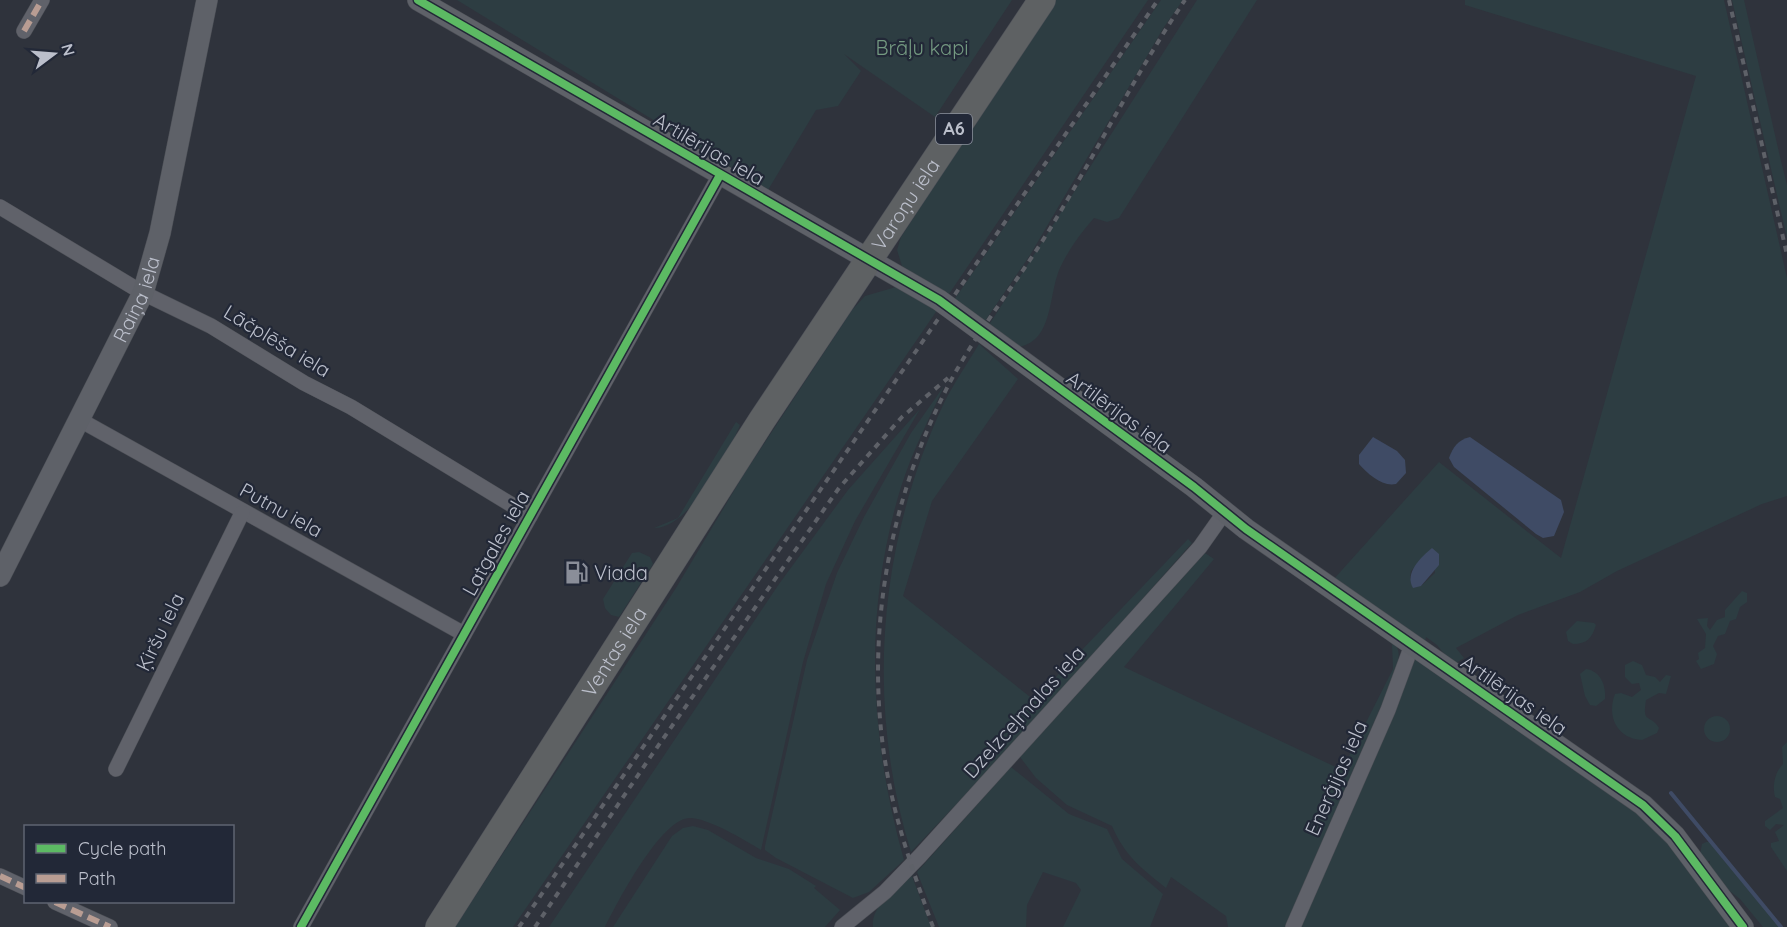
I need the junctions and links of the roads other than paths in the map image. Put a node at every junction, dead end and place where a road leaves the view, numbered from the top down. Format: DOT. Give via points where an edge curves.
graph roads {
  1 [pos="42,0"];
  2 [pos="207,0"];
  3 [pos="418,0"];
  4 [pos="1042,0"];
  5 [pos="24,31"];
  6 [pos="720,175"];
  7 [pos="0,207"];
  8 [pos="867,259"];
  9 [pos="143,293"];
  10 [pos="80,420"];
  11 [pos="242,513"];
  12 [pos="1224,513"];
  13 [pos="530,516"];
  14 [pos="0,576"];
  15 [pos="464,634"];
  16 [pos="1413,645"];
  17 [pos="116,769"];
  18 [pos="0,876"];
  19 [pos="24,887"];
  20 [pos="57,903"];
  21 [pos="110,927"];
  22 [pos="301,927"];
  23 [pos="440,927"];
  24 [pos="843,927"];
  25 [pos="1293,927"];
  26 [pos="1743,927"];
  1 -- 5 [label="street"];
  2 -- 9 [label="street, Raiņa iela" via="160,233"];
  3 -- 6 [label="street, Artilērijas iela"];
  4 -- 8 [label="highway, Varoņu iela / A6"];
  6 -- 8 [label="street, Artilērijas iela"];
  6 -- 13 [label="street, Latgales iela"];
  7 -- 9 [label="street, Lāčplēša iela"];
  8 -- 12 [label="street, Artilērijas iela" via="939,300"];
  8 -- 23 [label="highway, Ventas iela / A6"];
  9 -- 10 [label="street, Raiņa iela"];
  9 -- 13 [label="street, Lāčplēša iela" via="219,331"];
  10 -- 11 [label="street, Putnu iela"];
  10 -- 14 [label="street, Raiņa iela"];
  11 -- 15 [label="street, Putnu iela"];
  11 -- 17 [label="street, Ķiršu iela"];
  12 -- 16 [label="street, Artilērijas iela"];
  12 -- 24 [label="street, Dzelzceļmalas iela" via="1200,548 977,795 885,892"];
  13 -- 15 [label="street, Latgales iela"];
  15 -- 22 [label="street, Latgales iela"];
  16 -- 25 [label="street, Enerģijas iela"];
  16 -- 26 [label="street, Artilērijas iela" via="1652,813 1689,852"];
  18 -- 19 [label="street"];
  20 -- 21 [label="street"];
}
